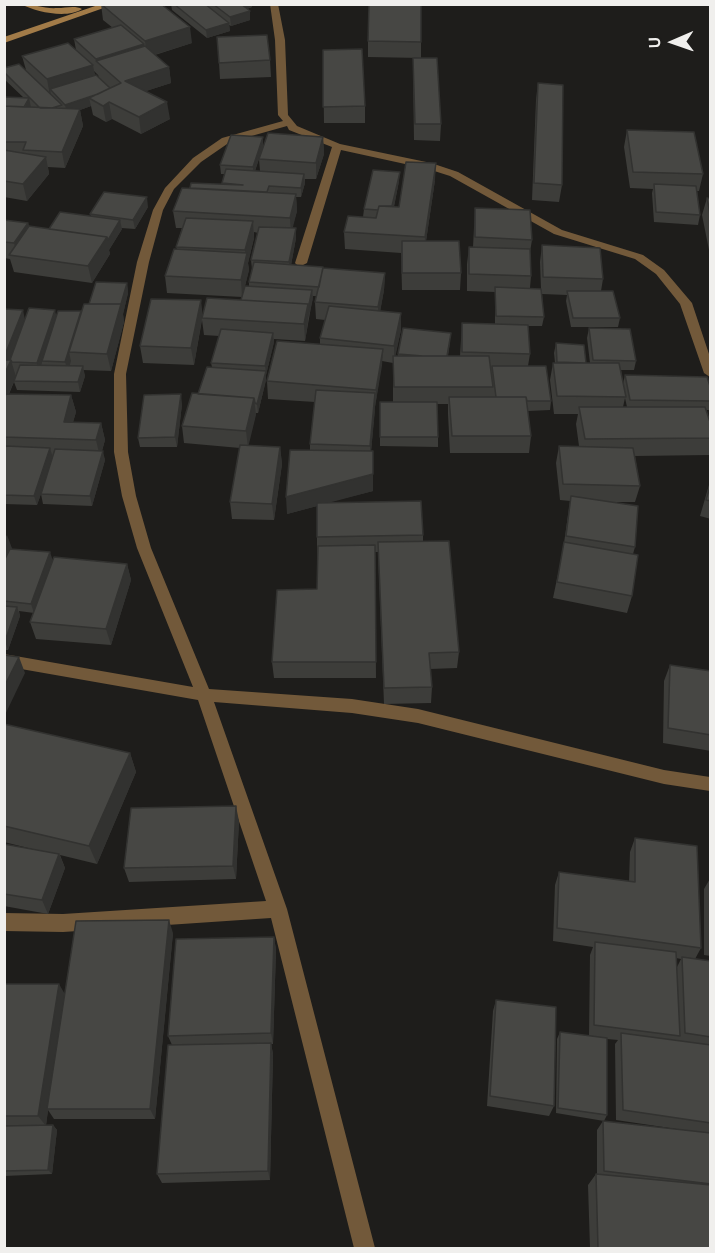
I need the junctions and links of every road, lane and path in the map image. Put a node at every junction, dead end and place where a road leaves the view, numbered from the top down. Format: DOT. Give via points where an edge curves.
graph roads {
  1 [pos="25,4"];
  2 [pos="274,4"];
  3 [pos="109,5"];
  4 [pos="4,40"];
  5 [pos="288,123"];
  6 [pos="337,146"];
  7 [pos="301,263"];
  8 [pos="711,373"];
  9 [pos="4,660"];
  10 [pos="204,695"];
  11 [pos="711,784"];
  12 [pos="278,909"];
  13 [pos="4,922"];
  14 [pos="365,1248"];
  1 -- 3 [label="main road" via="52,11"];
  2 -- 5 [label="street" via="280,40 283,115"];
  3 -- 4 [label="main road"];
  5 -- 6 [label="street"];
  5 -- 10 [label="street" via="226,140 197,160 170,188 158,210 143,262 120,374 121,452 129,496 144,548"];
  6 -- 7 [label="street"];
  6 -- 8 [label="street" via="454,174 558,232 639,257 660,272 686,303"];
  9 -- 10 [label="street"];
  10 -- 11 [label="street" via="340,704 418,716 664,777"];
  10 -- 12 [label="street"];
  12 -- 13 [label="street" via="63,923"];
  12 -- 14 [label="street"];
}
